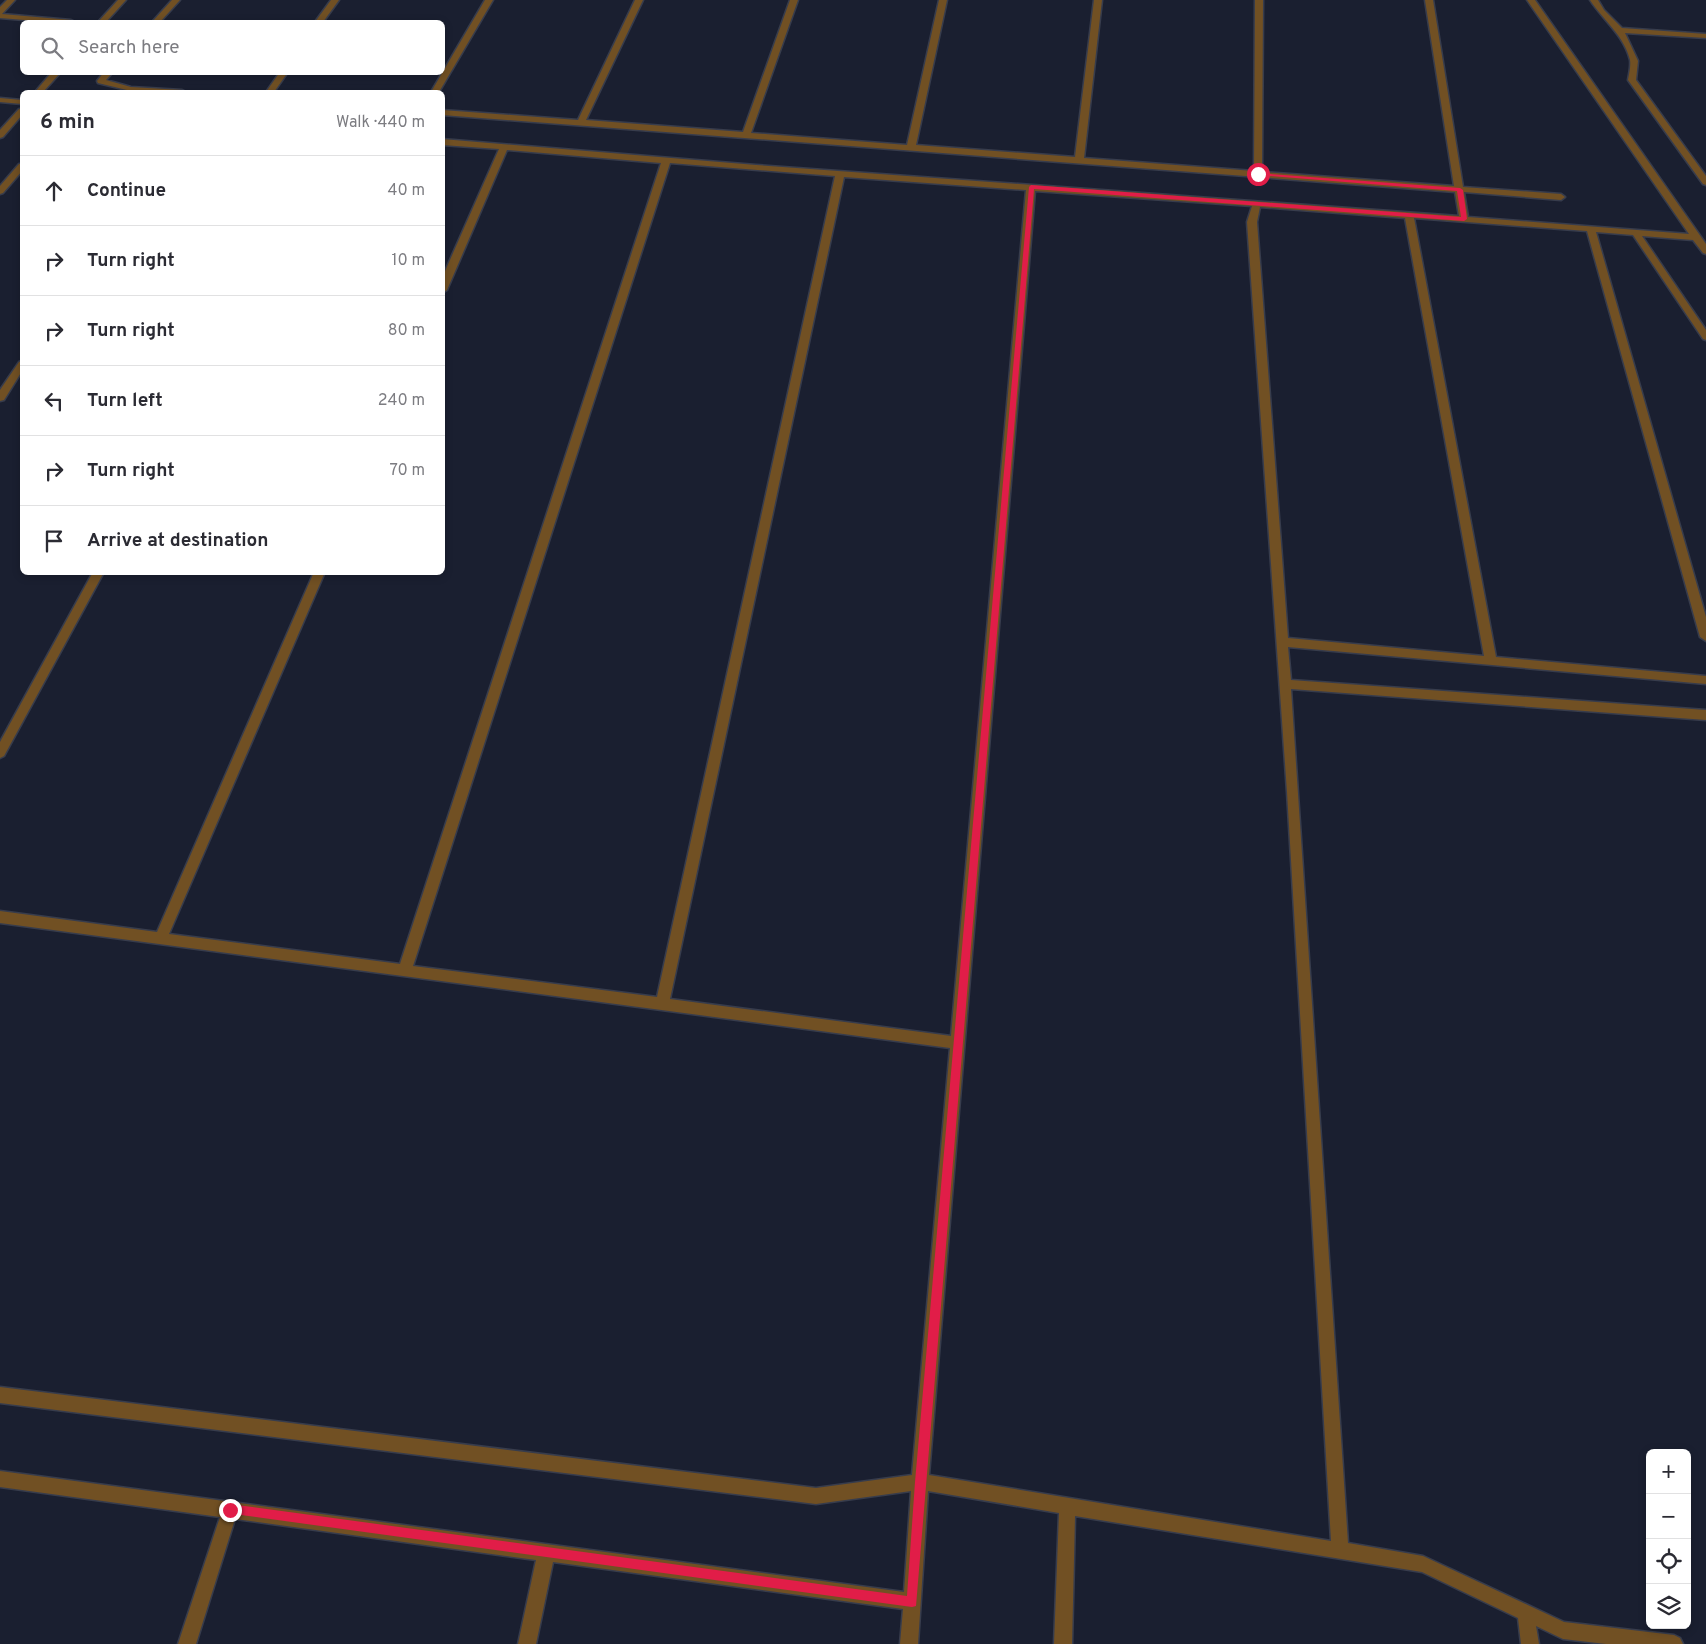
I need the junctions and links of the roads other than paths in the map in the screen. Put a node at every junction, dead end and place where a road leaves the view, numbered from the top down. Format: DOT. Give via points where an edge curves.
graph roads {
  1 [pos="11,0"];
  2 [pos="122,0"];
  3 [pos="176,0"];
  4 [pos="335,0"];
  5 [pos="490,0"];
  6 [pos="639,0"];
  7 [pos="794,0"];
  8 [pos="943,0"];
  9 [pos="1098,0"];
  10 [pos="1259,0"];
  11 [pos="1429,0"];
  12 [pos="1531,0"];
  13 [pos="1594,0"];
  14 [pos="0,14"];
  15 [pos="53,20"];
  16 [pos="104,20"];
  17 [pos="158,20"];
  18 [pos="320,20"];
  19 [pos="1620,30"];
  20 [pos="1706,36"];
  21 [pos="54,75"];
  22 [pos="106,75"];
  23 [pos="282,75"];
  24 [pos="41,90"];
  25 [pos="149,90"];
  26 [pos="271,90"];
  27 [pos="436,90"];
  28 [pos="0,100"];
  29 [pos="20,102"];
  30 [pos="445,112"];
  31 [pos="20,113"];
  32 [pos="582,123"];
  33 [pos="0,135"];
  34 [pos="746,135"];
  35 [pos="445,142"];
  36 [pos="504,147"];
  37 [pos="910,148"];
  38 [pos="666,161"];
  39 [pos="1080,161"];
  40 [pos="20,168"];
  41 [pos="840,174"];
  42 [pos="1258,174"];
  43 [pos="1706,182"];
  44 [pos="1031,187"];
  45 [pos="1460,190"];
  46 [pos="0,192"];
  47 [pos="1561,198"];
  48 [pos="1257,203"];
  49 [pos="1409,215"];
  50 [pos="1464,219"];
  51 [pos="1591,229"];
  52 [pos="1636,232"];
  53 [pos="1696,238"];
  54 [pos="1706,251"];
  55 [pos="445,283"];
  56 [pos="1706,337"];
  57 [pos="20,367"];
  58 [pos="0,398"];
  59 [pos="96,575"];
  60 [pos="319,575"];
  61 [pos="1706,637"];
  62 [pos="1282,642"];
  63 [pos="1491,661"];
  64 [pos="1706,680"];
  65 [pos="1285,684"];
  66 [pos="1706,715"];
  67 [pos="0,753"];
  68 [pos="0,917"];
  69 [pos="161,938"];
  70 [pos="405,970"];
  71 [pos="662,1004"];
  72 [pos="958,1042"];
  73 [pos="0,1395"];
  74 [pos="0,1479"];
  75 [pos="920,1482"];
  76 [pos="1067,1508"];
  77 [pos="230,1510"];
  78 [pos="1340,1551"];
  79 [pos="546,1552"];
  80 [pos="912,1602"];
  81 [pos="1526,1612"];
  82 [pos="187,1644"];
  83 [pos="527,1644"];
  84 [pos="909,1644"];
  85 [pos="1063,1644"];
  86 [pos="1530,1644"];
  87 [pos="1674,1644"];
  1 -- 14 [label="lane"];
  2 -- 16 [label="lane"];
  3 -- 17 [label="lane"];
  4 -- 18 [label="lane"];
  5 -- 27 [label="lane"];
  6 -- 32 [label="lane"];
  7 -- 34 [label="lane"];
  8 -- 37 [label="lane"];
  9 -- 39 [label="lane"];
  10 -- 42 [label="lane"];
  11 -- 45 [label="lane"];
  12 -- 53 [label="lane"];
  13 -- 19 [label="lane"];
  14 -- 15 [label="lane"];
  19 -- 20 [label="lane"];
  19 -- 43 [label="lane" via="1634,61 1632,80"];
  21 -- 24 [label="lane"];
  22 -- 25 [label="lane" via="101,81"];
  23 -- 26 [label="lane"];
  28 -- 29 [label="lane"];
  30 -- 32 [label="lane"];
  31 -- 33 [label="lane"];
  32 -- 34 [label="lane"];
  34 -- 37 [label="lane"];
  35 -- 36 [label="lane"];
  36 -- 38 [label="lane"];
  36 -- 55 [label="lane"];
  37 -- 39 [label="lane"];
  38 -- 41 [label="lane"];
  38 -- 70 [label="lane"];
  39 -- 42 [label="lane"];
  40 -- 46 [label="lane"];
  41 -- 44 [label="lane"];
  41 -- 71 [label="lane"];
  42 -- 45 [label="lane"];
  44 -- 48 [label="lane"];
  44 -- 72 [label="lane"];
  45 -- 47 [label="lane"];
  45 -- 50 [label="lane"];
  48 -- 49 [label="lane"];
  48 -- 62 [label="lane" via="1252,222"];
  49 -- 50 [label="lane"];
  49 -- 63 [label="lane"];
  50 -- 51 [label="lane"];
  51 -- 52 [label="lane"];
  51 -- 61 [label="lane"];
  52 -- 53 [label="lane"];
  52 -- 56 [label="lane"];
  53 -- 54 [label="lane"];
  57 -- 58 [label="lane"];
  59 -- 67 [label="lane"];
  60 -- 69 [label="lane"];
  62 -- 63 [label="lane"];
  62 -- 65 [label="lane"];
  63 -- 64 [label="lane"];
  65 -- 66 [label="lane"];
  65 -- 78 [label="lane"];
  68 -- 69 [label="lane"];
  69 -- 70 [label="lane"];
  70 -- 71 [label="lane"];
  71 -- 72 [label="lane"];
  72 -- 75 [label="lane"];
  73 -- 75 [label="lane" via="816,1496"];
  74 -- 77 [label="lane"];
  75 -- 76 [label="lane"];
  75 -- 80 [label="lane"];
  76 -- 78 [label="lane"];
  76 -- 85 [label="lane"];
  77 -- 79 [label="lane"];
  77 -- 82 [label="lane"];
  78 -- 81 [label="lane" via="1423,1564"];
  79 -- 80 [label="lane"];
  79 -- 83 [label="lane"];
  80 -- 84 [label="lane"];
  81 -- 86 [label="lane"];
  81 -- 87 [label="lane" via="1563,1630"];
}
